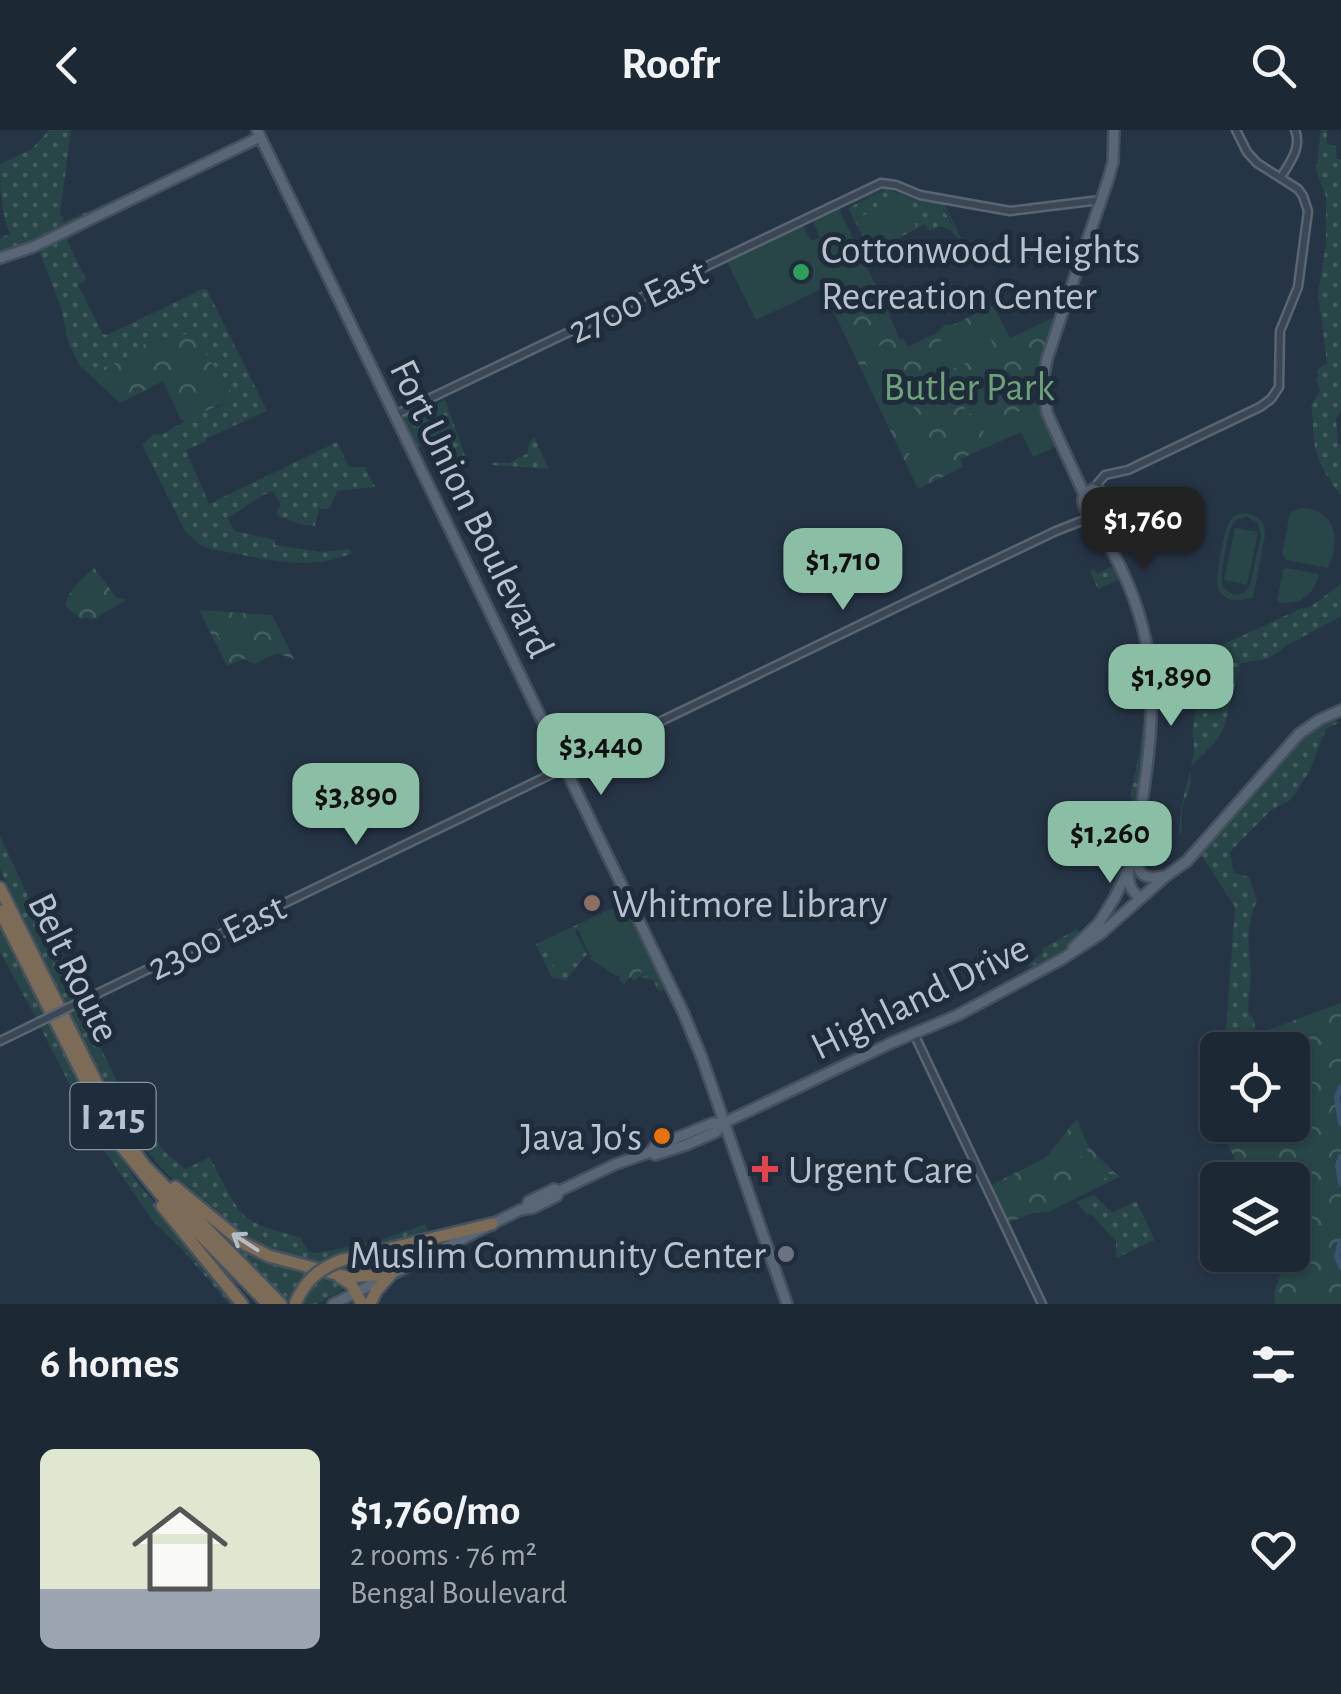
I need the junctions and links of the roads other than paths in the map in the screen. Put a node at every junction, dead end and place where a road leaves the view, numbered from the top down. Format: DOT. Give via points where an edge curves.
graph roads {
  1 [pos="1114,130"];
  2 [pos="1236,130"];
  3 [pos="1295,130"];
  4 [pos="259,133"];
  5 [pos="1281,178"];
  6 [pos="1102,200"];
  7 [pos="0,258"];
  8 [pos="395,415"];
  9 [pos="1094,488"];
  10 [pos="1092,518"];
  11 [pos="1341,707"];
  12 [pos="565,767"];
  13 [pos="1134,849"];
  14 [pos="1130,865"];
  15 [pos="1171,872"];
  16 [pos="0,888"];
  17 [pos="1141,898"];
  18 [pos="0,911"];
  19 [pos="1070,955"];
  20 [pos="914,1034"];
  21 [pos="0,1041"];
  22 [pos="724,1123"];
  23 [pos="118,1136"];
  24 [pos="492,1224"];
  25 [pos="390,1274"];
  26 [pos="336,1275"];
  27 [pos="356,1291"];
  28 [pos="242,1304"];
  29 [pos="268,1304"];
  30 [pos="281,1304"];
  31 [pos="295,1304"];
  32 [pos="332,1304"];
  33 [pos="362,1304"];
  34 [pos="370,1304"];
  35 [pos="786,1304"];
  36 [pos="1042,1304"];
  1 -- 6 [label="main road"];
  2 -- 5 [label="street" via="1252,158"];
  3 -- 5 [label="street" via="1297,149"];
  4 -- 7 [label="main road"];
  4 -- 8 [label="main road, Fort Union Boulevard"];
  5 -- 9 [label="street" via="1303,196 1308,220 1298,287 1280,331 1272,399 1108,474"];
  6 -- 8 [label="street, 2700 East" via="1010,212 878,184"];
  6 -- 9 [label="main road" via="1043,381 1046,413 1076,475"];
  8 -- 12 [label="main road, Fort Union Boulevard"];
  9 -- 10 [label="main road" via="1085,508"];
  9 -- 10 [label="main road" via="1104,511"];
  10 -- 12 [label="street, 2300 East"];
  10 -- 13 [label="main road" via="1148,640 1152,728"];
  11 -- 15 [label="main road, Highland Drive" via="1296,729"];
  12 -- 21 [label="street, 2300 East, bridge"];
  12 -- 22 [label="main road, Fort Union Boulevard" via="684,1012"];
  13 -- 14 [label="main road"];
  13 -- 15 [label="main road" via="1142,876"];
  14 -- 17 [label="main road"];
  14 -- 19 [label="main road" via="1101,920"];
  15 -- 17 [label="main road, Highland Drive"];
  16 -- 23 [label="highway, Belt Route / I 215"];
  17 -- 19 [label="main road, Highland Drive"];
  18 -- 23 [label="highway, Belt Route / I 215"];
  19 -- 20 [label="main road, Highland Drive"];
  20 -- 22 [label="main road, Highland Drive"];
  20 -- 36 [label="street"];
  22 -- 24 [label="main road, Highland Drive" via="539,1196"];
  22 -- 35 [label="main road, Fort Union Boulevard"];
  26 -- 23 [label="highway, one-way" via="243,1243"];
  23 -- 28 [label="highway" via="139,1178"];
  23 -- 29 [label="highway, Belt Route / I 215" via="161,1195"];
  23 -- 30 [label="highway, Belt Route / I 215"];
  24 -- 25 [label="main road, Highland Drive"];
  24 -- 31 [label="highway, bridge" via="342,1260 309,1279"];
  25 -- 26 [label="highway"];
  25 -- 27 [label="main road, Highland Drive"];
  25 -- 34 [label="highway"];
  26 -- 27 [label="highway"];
  27 -- 32 [label="main road, Highland Drive"];
  27 -- 33 [label="highway"];
}
